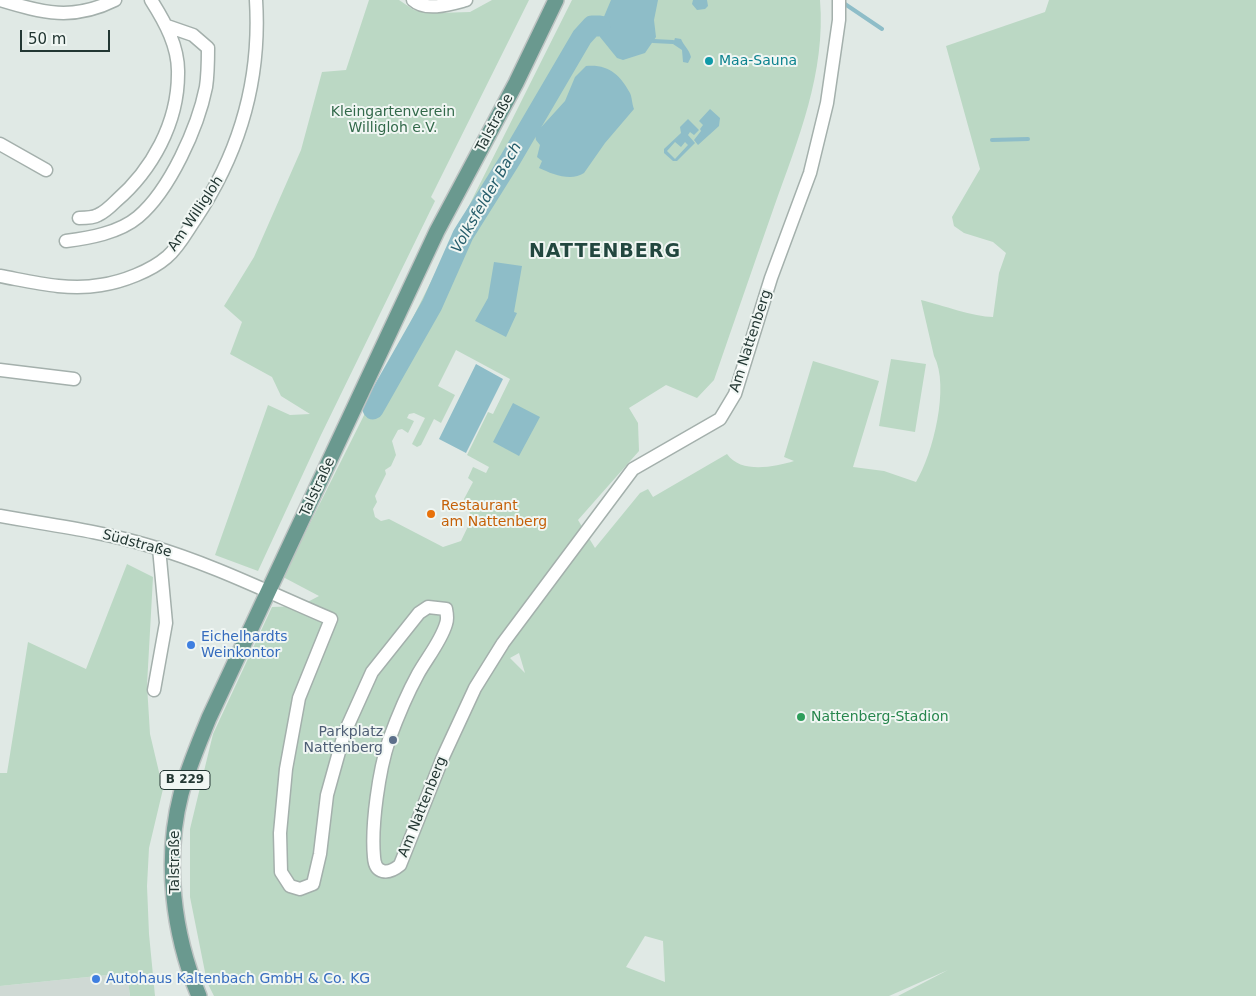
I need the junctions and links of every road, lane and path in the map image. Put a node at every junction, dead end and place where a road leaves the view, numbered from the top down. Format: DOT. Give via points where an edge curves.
graph roads {
  1 [pos="0,0"];
  2 [pos="115,0"];
  3 [pos="151,0"];
  4 [pos="256,0"];
  5 [pos="413,0"];
  6 [pos="466,0"];
  7 [pos="556,0"];
  8 [pos="839,0"];
  9 [pos="167,26"];
  10 [pos="0,144"];
  11 [pos="46,170"];
  12 [pos="79,218"];
  13 [pos="66,241"];
  14 [pos="0,276"];
  15 [pos="0,370"];
  16 [pos="74,379"];
  17 [pos="0,516"];
  18 [pos="159,548"];
  19 [pos="269,593"];
  20 [pos="154,690"];
  21 [pos="199,996"];
  1 -- 2 [label="street" via="50,13 70,14 98,8"];
  3 -- 9 [label="street"];
  4 -- 14 [label="street, Am Willigloh" via="258,22 254,66 238,136 217,186 167,257 152,267 102,285 70,288"];
  5 -- 6 [label="street" via="417,4 440,6"];
  7 -- 19 [label="main road, Talstraße / B 229" via="437,231"];
  8 -- 19 [label="street, Am Nattenberg" via="827,103 810,173 728,408 720,419 633,469 504,643 476,688 400,865 393,871 379,870 375,865 374,815 389,741 416,677 446,625 446,609 428,607 419,612 372,672 344,734 327,795 313,884 300,889 290,886 281,872 280,833 286,769 299,698 331,619"];
  9 -- 12 [label="street" via="178,74 173,108 154,159 142,176 97,216"];
  9 -- 13 [label="street" via="193,35 208,48 206,86 193,132 167,183 137,218 96,238"];
  10 -- 11 [label="street"];
  15 -- 16 [label="street"];
  17 -- 18 [label="street, Südstraße" via="100,533"];
  18 -- 19 [label="street, Südstraße"];
  18 -- 20 [label="street" via="166,623"];
  19 -- 21 [label="main road, Talstraße / B 229" via="209,718 188,770 175,824 175,909"];
}
